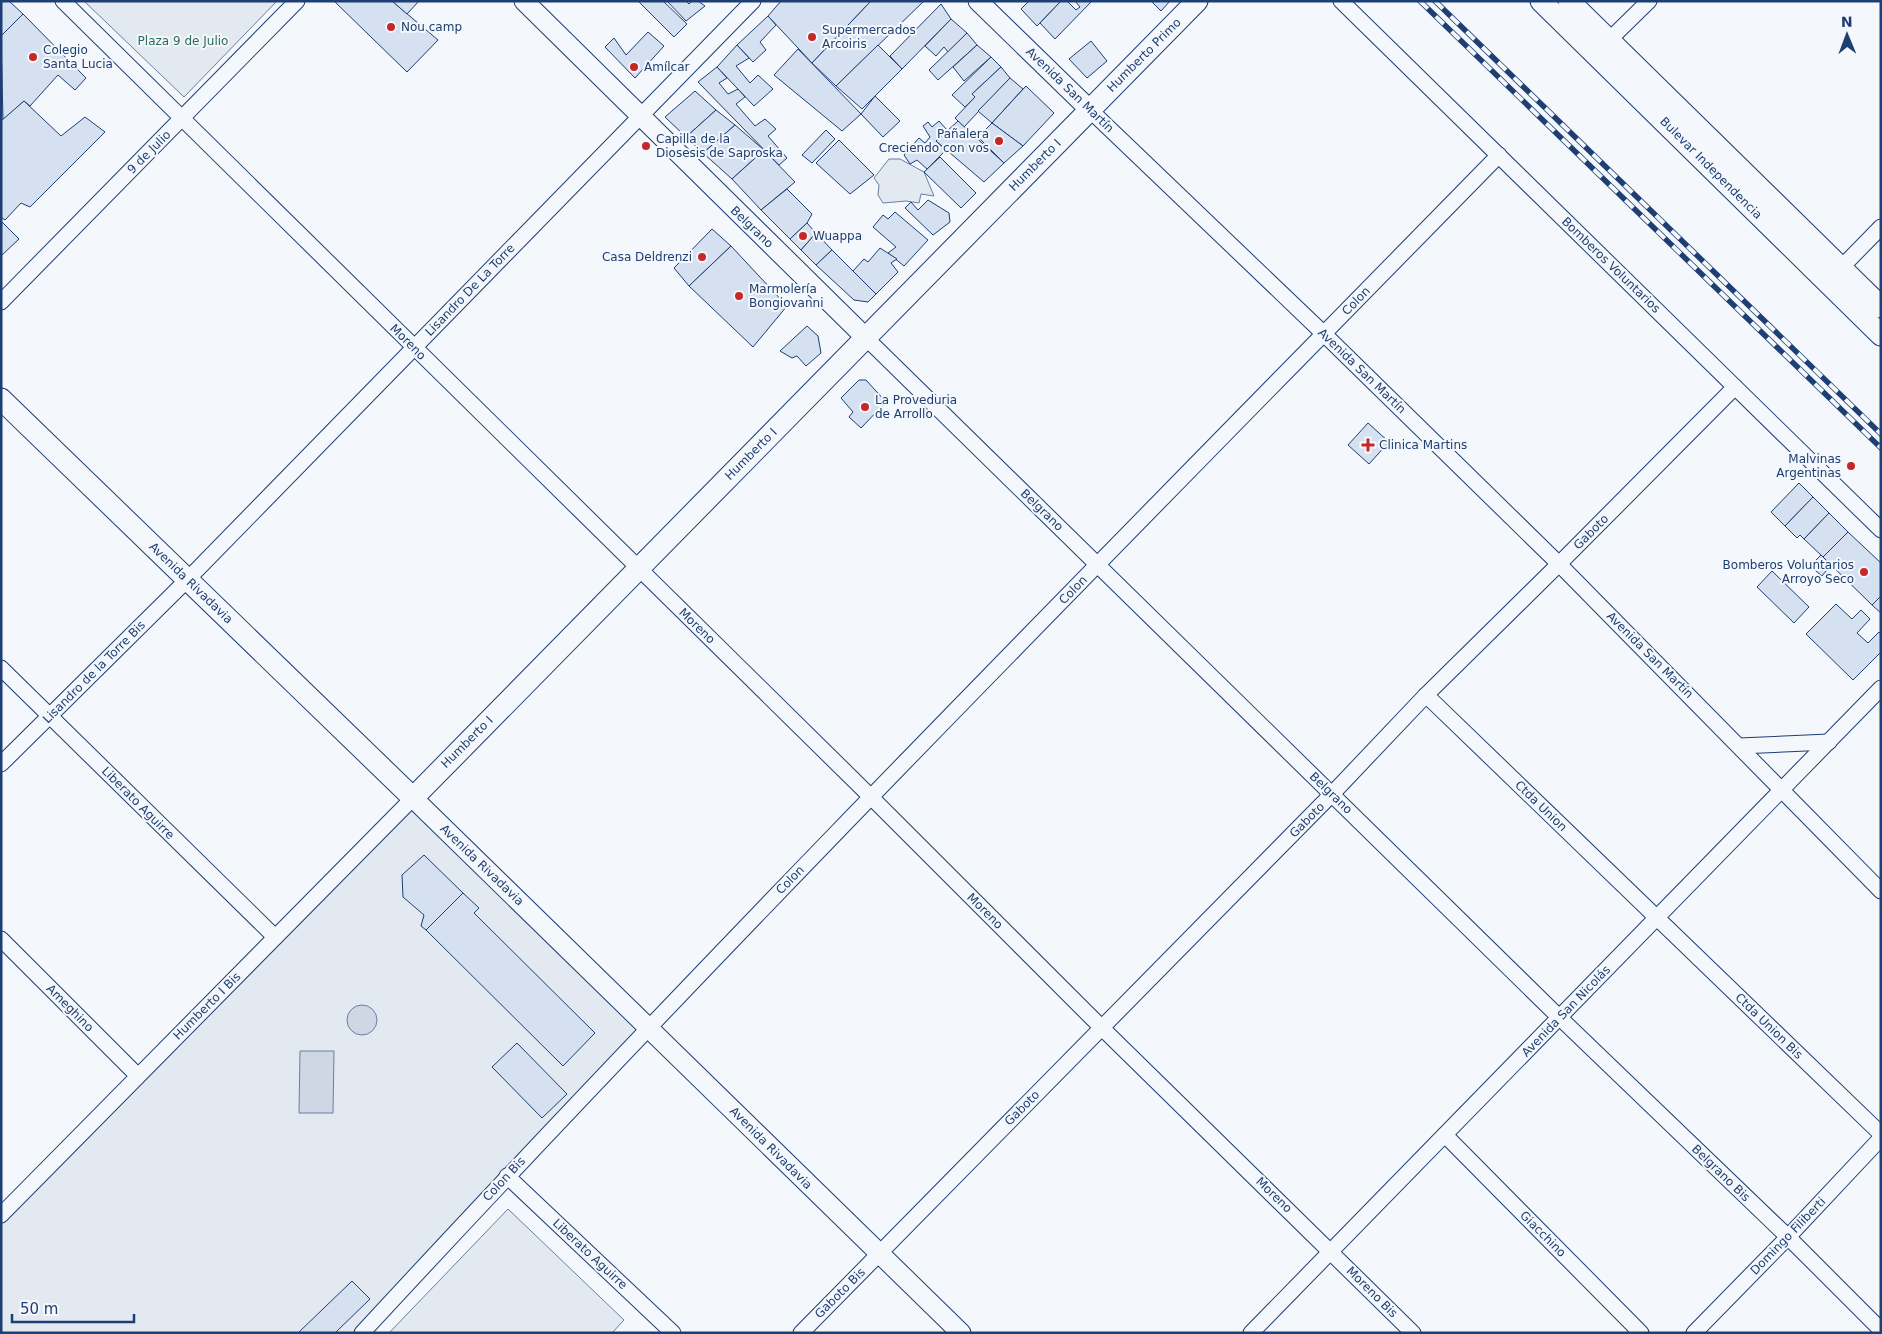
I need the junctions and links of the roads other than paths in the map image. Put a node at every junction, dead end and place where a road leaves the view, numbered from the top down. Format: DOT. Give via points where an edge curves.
graph roads {
  1 [pos="63,1"];
  2 [pos="297,1"];
  3 [pos="524,1"];
  4 [pos="753,1"];
  5 [pos="978,1"];
  6 [pos="1197,1"];
  7 [pos="1341,1"];
  8 [pos="1541,1"];
  9 [pos="1569,1"];
  10 [pos="1649,1"];
  11 [pos="1602,48"];
  12 [pos="1090,110"];
  13 [pos="640,117"];
  14 [pos="182,119"];
  15 [pos="1499,155"];
  16 [pos="1881,227"];
  17 [pos="1834,275"];
  18 [pos="1,302"];
  19 [pos="1881,307"];
  20 [pos="1324,334"];
  21 [pos="1881,335"];
  22 [pos="866,338"];
  23 [pos="414,348"];
  24 [pos="1735,386"];
  25 [pos="1,399"];
  26 [pos="1881,530"];
  27 [pos="1098,564"];
  28 [pos="1560,564"];
  29 [pos="638,569"];
  30 [pos="188,580"];
  31 [pos="1,668"];
  32 [pos="1881,688"];
  33 [pos="1426,695"];
  34 [pos="50,716"];
  35 [pos="1829,742"];
  36 [pos="1739,746"];
  37 [pos="1,764"];
  38 [pos="1782,790"];
  39 [pos="1332,794"];
  40 [pos="870,797"];
  41 [pos="413,798"];
  42 [pos="1881,891"];
  43 [pos="1657,918"];
  44 [pos="275,937"];
  45 [pos="1,939"];
  46 [pos="1560,1018"];
  47 [pos="648,1027"];
  48 [pos="1102,1028"];
  49 [pos="138,1076"];
  50 [pos="1445,1135"];
  51 [pos="1881,1136"];
  52 [pos="507,1176"];
  53 [pos="4,1206"];
  54 [pos="1788,1237"];
  55 [pos="1331,1251"];
  56 [pos="878,1254"];
  57 [pos="1881,1330"];
  58 [pos="362,1333"];
  59 [pos="673,1333"];
  60 [pos="800,1333"];
  61 [pos="961,1333"];
  62 [pos="1251,1333"];
  63 [pos="1413,1333"];
  64 [pos="1641,1333"];
  65 [pos="1694,1333"];
  1 -- 14 [label="street, Moreno"];
  2 -- 14 [label="street, 9 de Julio"];
  3 -- 13 [label="street, Belgrano"];
  4 -- 13 [label="street, Lisandro De La Torre"];
  5 -- 12 [label="street, Avenida San Martín"];
  6 -- 12 [label="main road, Humberto Primo"];
  7 -- 15 [label="street, Bomberos Voluntarios"];
  8 -- 11 [label="main road, Bulevar Independencia"];
  9 -- 11 [label="main road, Bulevar Independencia"];
  10 -- 11 [label="street"];
  11 -- 17 [label="main road, Bulevar Independencia"];
  12 -- 20 [label="street, Avenida San Martín"];
  12 -- 22 [label="main road, Humberto I"];
  13 -- 22 [label="street, Belgrano"];
  13 -- 23 [label="street, Lisandro De La Torre"];
  14 -- 18 [label="street, 9 de Julio"];
  14 -- 23 [label="street, Moreno"];
  15 -- 20 [label="street, Colon"];
  15 -- 24 [label="street, Bomberos Voluntarios"];
  16 -- 17 [label="street"];
  17 -- 19 [label="main road, Bulevar Independencia"];
  17 -- 21 [label="main road, Bulevar Independencia"];
  20 -- 27 [label="street, Colon"];
  20 -- 28 [label="street, Avenida San Martín"];
  22 -- 27 [label="street, Belgrano"];
  22 -- 29 [label="main road, Humberto I"];
  23 -- 29 [label="street, Moreno"];
  23 -- 30 [label="street, Lisandro De La Torre"];
  24 -- 26 [label="street, Bomberos Voluntarios"];
  24 -- 28 [label="street, Gaboto"];
  25 -- 30 [label="main road, Avenida Rivadavia"];
  27 -- 39 [label="street, Belgrano"];
  27 -- 40 [label="street, Colon"];
  28 -- 33 [label="street, Gaboto"];
  28 -- 36 [label="street, Avenida San Martín"];
  29 -- 40 [label="street, Moreno"];
  29 -- 41 [label="main road, Humberto I"];
  30 -- 34 [label="street, Lisandro de la Torre Bis"];
  30 -- 41 [label="main road, Avenida Rivadavia"];
  31 -- 34 [label="street, Liberato Aguirre"];
  32 -- 35 [label="street, Avenida San Nicolás"];
  33 -- 39 [label="street, Gaboto"];
  33 -- 43 [label="street, Ctda Union"];
  34 -- 37 [label="street, Lisandro de la Torre Bis"];
  34 -- 44 [label="street, Liberato Aguirre"];
  35 -- 36 [label="street"];
  35 -- 38 [label="street, Avenida San Nicolás"];
  36 -- 38 [label="street, Avenida San Martín"];
  38 -- 42 [label="street, Avenida San Martín"];
  38 -- 43 [label="street, Avenida San Nicolás"];
  39 -- 46 [label="street, Belgrano"];
  39 -- 48 [label="street, Gaboto"];
  40 -- 47 [label="street, Colon"];
  40 -- 48 [label="street, Moreno"];
  41 -- 44 [label="street, Humberto I Bis"];
  41 -- 47 [label="street, Avenida Rivadavia"];
  43 -- 46 [label="street, Avenida San Nicolás"];
  43 -- 51 [label="street, Ctda Union Bis"];
  44 -- 49 [label="street, Humberto I Bis"];
  45 -- 49 [label="street, Ameghino"];
  46 -- 50 [label="street, Avenida San Nicolás"];
  46 -- 54 [label="street, Belgrano Bis"];
  47 -- 52 [label="street, Colon Bis"];
  47 -- 56 [label="street, Avenida Rivadavia"];
  48 -- 55 [label="street, Moreno"];
  48 -- 56 [label="street, Gaboto"];
  49 -- 53 [label="street, Humberto I Bis"];
  50 -- 55 [label="street, Avenida San Nicolás"];
  50 -- 64 [label="street, Giacchino"];
  51 -- 54 [label="street, Domingo Filiberti"];
  52 -- 58 [label="street, Colon Bis"];
  52 -- 59 [label="street, Liberato Aguirre"];
  54 -- 57 [label="street, Belgrano Bis"];
  54 -- 65 [label="street, Domingo Filiberti"];
  55 -- 62 [label="street, Avenida San Nicolás"];
  55 -- 63 [label="street, Moreno Bis"];
  56 -- 60 [label="street, Gaboto Bis"];
  56 -- 61 [label="street, Avenida Rivadavia"];
}
